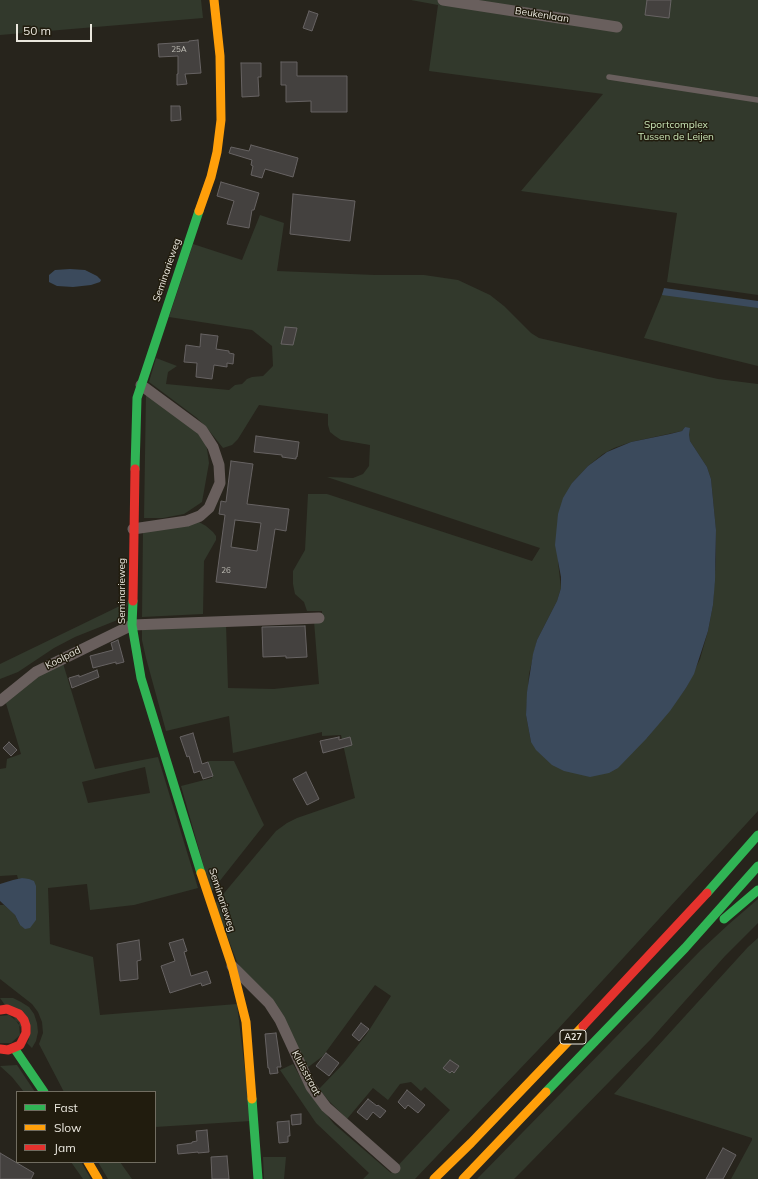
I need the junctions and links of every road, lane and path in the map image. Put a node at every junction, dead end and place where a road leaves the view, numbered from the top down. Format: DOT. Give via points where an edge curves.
graph roads {
  1 [pos="214,0"];
  2 [pos="444,0"];
  3 [pos="617,27"];
  4 [pos="609,77"];
  5 [pos="758,100"];
  6 [pos="141,385"];
  7 [pos="133,529"];
  8 [pos="319,618"];
  9 [pos="132,624"];
  10 [pos="0,701"];
  11 [pos="758,835"];
  12 [pos="758,866"];
  13 [pos="758,890"];
  14 [pos="685,948"];
  15 [pos="232,966"];
  16 [pos="0,1010"];
  17 [pos="14,1048"];
  18 [pos="0,1049"];
  19 [pos="43,1091"];
  20 [pos="89,1163"];
  21 [pos="395,1168"];
  22 [pos="98,1179"];
  23 [pos="258,1179"];
  24 [pos="434,1179"];
  25 [pos="463,1179"];
  1 -- 6 [label="main road, Seminarieweg" via="220,56 217,152 211,177"];
  2 -- 3 [label="street, Beukenlaan"];
  4 -- 5 [label="lane"];
  6 -- 7 [label="main road, Seminarieweg" via="137,398"];
  6 -- 7 [label="street" via="202,430 213,447 219,465 220,483 209,508 200,516"];
  7 -- 9 [label="main road, Seminarieweg"];
  8 -- 9 [label="street"];
  9 -- 10 [label="street, Koolpad" via="36,672"];
  9 -- 15 [label="main road, Seminarieweg" via="145,691"];
  11 -- 24 [label="main road, A27" via="597,1011"];
  12 -- 14 [label="main road, A27"];
  13 -- 14 [label="main road, A27" via="729,916"];
  14 -- 25 [label="main road, A27"];
  15 -- 21 [label="street, Kluisstraat" via="269,1003 280,1020 311,1087 326,1108"];
  15 -- 23 [label="main road, Seminarieweg" via="246,1022"];
  16 -- 17 [label="main road" via="14,1010 24,1020 24,1039"];
  17 -- 18 [label="main road"];
  17 -- 19 [label="main road"];
  20 -- 22 [label="main road"];
}
